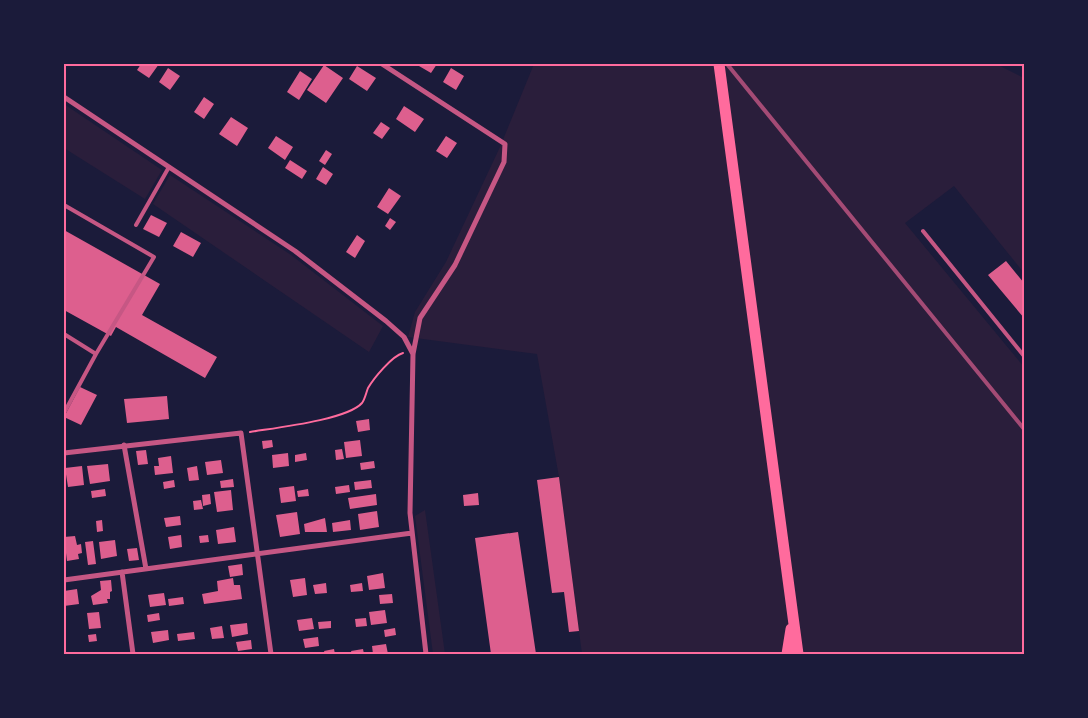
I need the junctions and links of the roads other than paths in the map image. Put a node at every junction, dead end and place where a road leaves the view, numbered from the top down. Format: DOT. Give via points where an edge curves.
graph roads {
  1 [pos="382,64"];
  2 [pos="719,64"];
  3 [pos="64,97"];
  4 [pos="169,167"];
  5 [pos="64,205"];
  6 [pos="136,225"];
  7 [pos="922,230"];
  8 [pos="64,334"];
  9 [pos="96,354"];
  10 [pos="413,354"];
  11 [pos="1024,356"];
  12 [pos="64,413"];
  13 [pos="124,445"];
  14 [pos="64,453"];
  15 [pos="412,533"];
  16 [pos="257,554"];
  17 [pos="146,569"];
  18 [pos="122,572"];
  19 [pos="64,580"];
  20 [pos="794,615"];
  21 [pos="133,654"];
  22 [pos="271,654"];
  23 [pos="426,654"];
  24 [pos="787,654"];
  25 [pos="798,654"];
  1 -- 10 [label="street" via="505,144 504,162 454,265 420,318"];
  2 -- 20 [label="main road"];
  3 -- 4 [label="street"];
  4 -- 6 [label="lane"];
  4 -- 10 [label="street" via="295,251 386,321 404,337"];
  5 -- 9 [label="lane" via="154,257"];
  7 -- 11 [label="lane"];
  8 -- 9 [label="lane"];
  9 -- 12 [label="lane"];
  10 -- 15 [label="street"];
  13 -- 14 [label="street"];
  13 -- 16 [label="street" via="241,433"];
  13 -- 17 [label="street"];
  15 -- 16 [label="street"];
  15 -- 23 [label="street"];
  16 -- 17 [label="street"];
  16 -- 22 [label="street"];
  17 -- 18 [label="street"];
  18 -- 19 [label="street"];
  18 -- 21 [label="street"];
  20 -- 24 [label="main road"];
  20 -- 25 [label="main road"];
}
